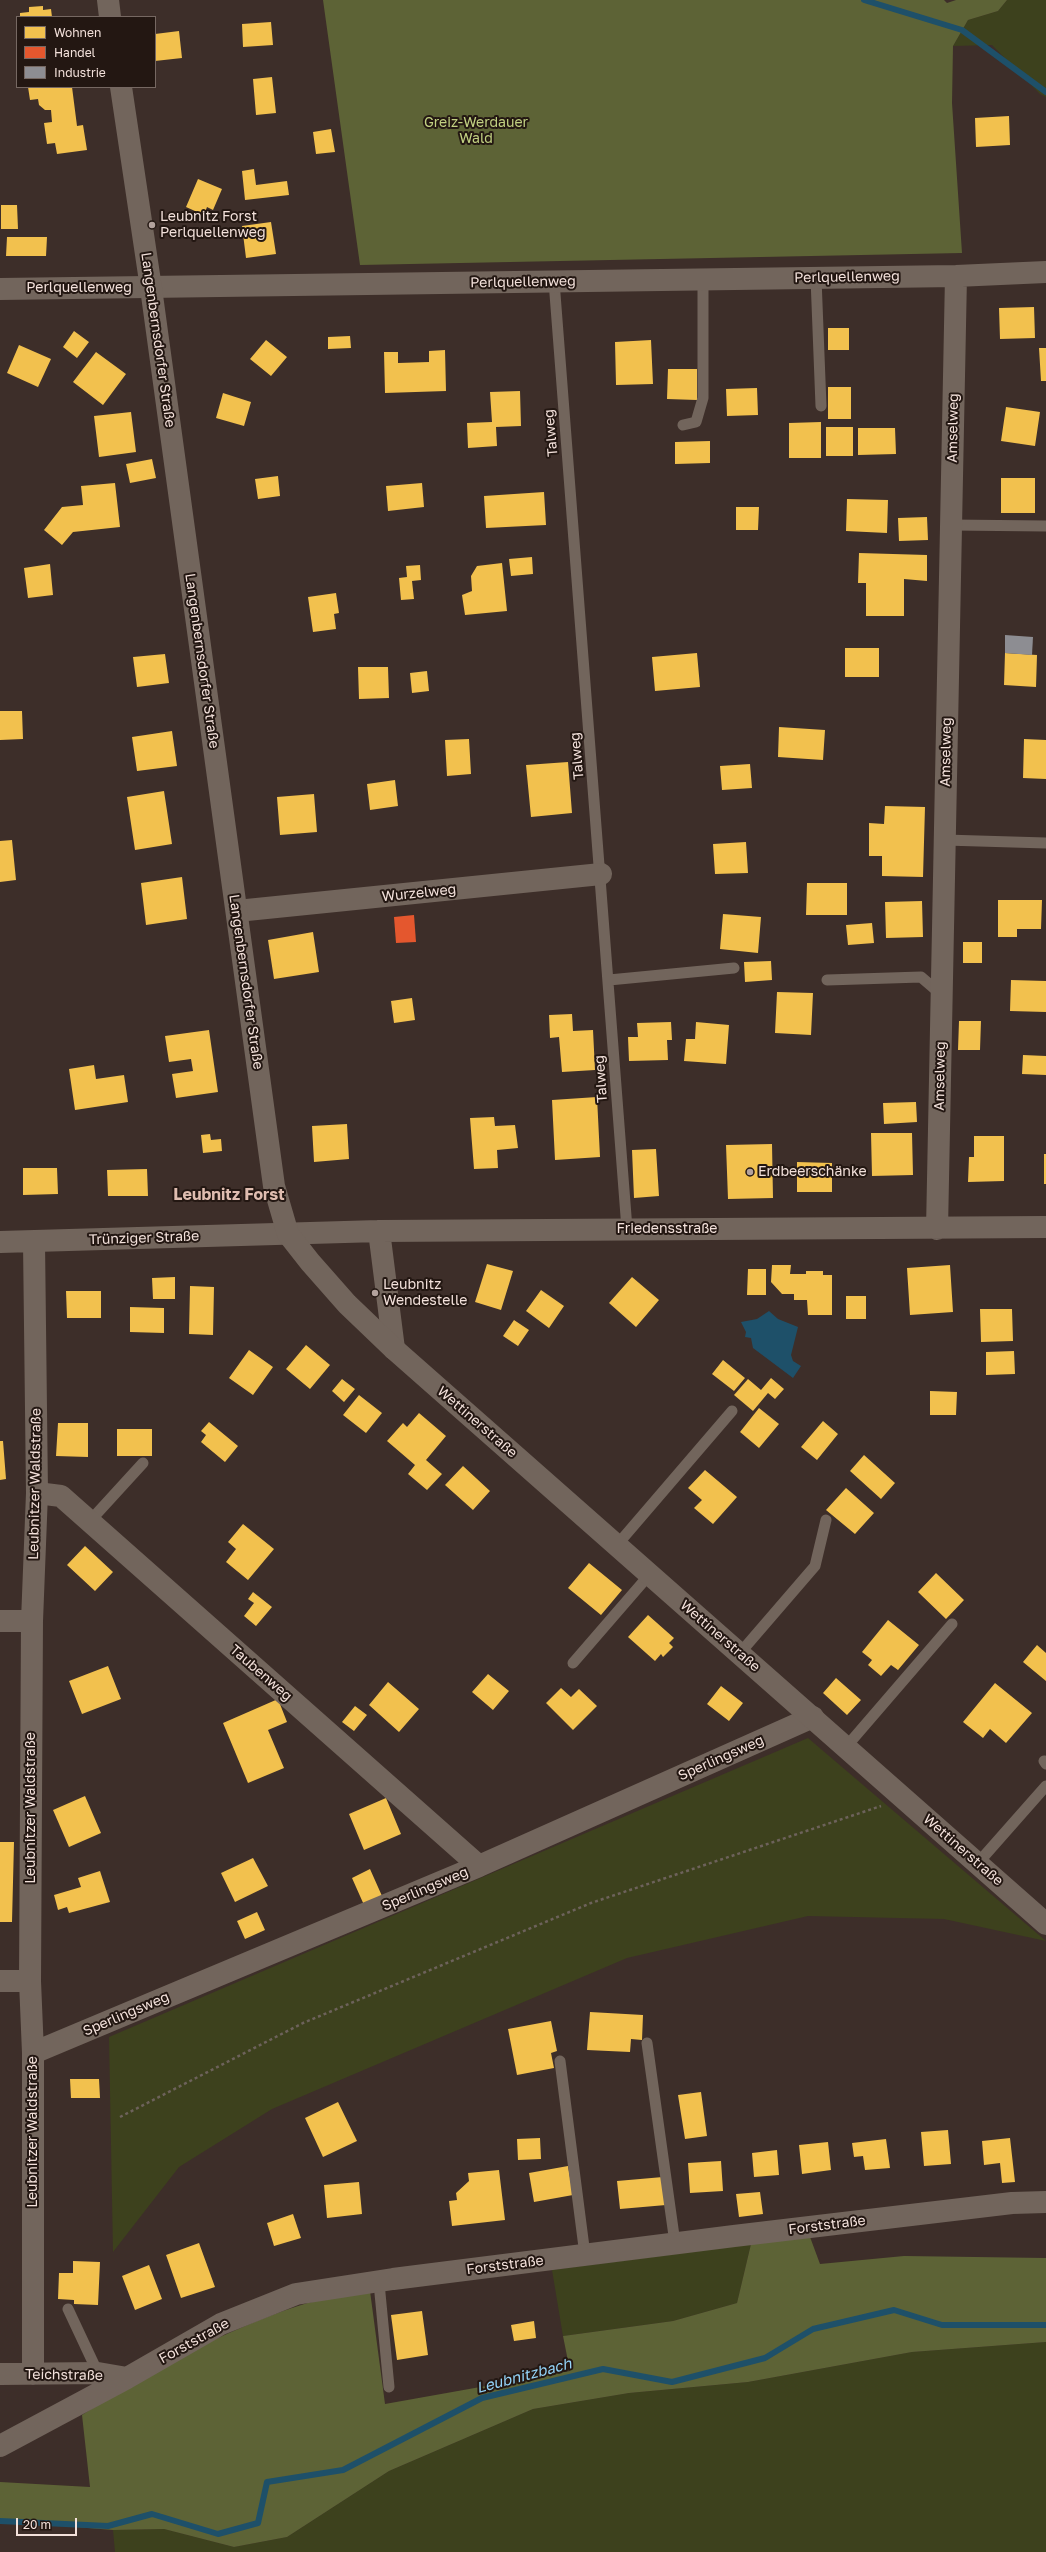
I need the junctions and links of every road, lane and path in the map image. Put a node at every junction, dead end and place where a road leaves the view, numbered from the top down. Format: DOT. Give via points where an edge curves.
graph roads {
  1 [pos="108,0"];
  2 [pos="110,16"];
  3 [pos="121,88"];
  4 [pos="1046,272"];
  5 [pos="956,276"];
  6 [pos="816,278"];
  7 [pos="702,280"];
  8 [pos="554,281"];
  9 [pos="0,288"];
  10 [pos="151,288"];
  11 [pos="821,406"];
  12 [pos="683,425"];
  13 [pos="951,525"];
  14 [pos="1046,526"];
  15 [pos="945,840"];
  16 [pos="1046,843"];
  17 [pos="601,874"];
  18 [pos="236,911"];
  19 [pos="734,968"];
  20 [pos="609,980"];
  21 [pos="827,980"];
  22 [pos="942,995"];
  23 [pos="1046,1227"];
  24 [pos="627,1229"];
  25 [pos="937,1229"];
  26 [pos="379,1231"];
  27 [pos="288,1234"];
  28 [pos="0,1242"];
  29 [pos="34,1242"];
  30 [pos="394,1349"];
  31 [pos="732,1411"];
  32 [pos="143,1463"];
  33 [pos="37,1493"];
  34 [pos="826,1520"];
  35 [pos="90,1521"];
  36 [pos="617,1545"];
  37 [pos="650,1574"];
  38 [pos="0,1621"];
  39 [pos="32,1621"];
  40 [pos="952,1624"];
  41 [pos="740,1653"];
  42 [pos="573,1663"];
  43 [pos="813,1717"];
  44 [pos="846,1747"];
  45 [pos="1046,1786"];
  46 [pos="903,1798"];
  47 [pos="978,1863"];
  48 [pos="480,1866"];
  49 [pos="1046,1924"];
  50 [pos="0,1981"];
  51 [pos="30,1981"];
  52 [pos="648,2043"];
  53 [pos="33,2053"];
  54 [pos="560,2062"];
  55 [pos="120,2117"];
  56 [pos="1046,2202"];
  57 [pos="675,2243"];
  58 [pos="586,2255"];
  59 [pos="379,2283"];
  60 [pos="68,2310"];
  61 [pos="98,2373"];
  62 [pos="0,2374"];
  63 [pos="33,2374"];
  64 [pos="127,2378"];
  65 [pos="389,2387"];
  66 [pos="0,2446"];
  1 -- 2 [label="street"];
  3 -- 10 [label="street, Langenbernsdorfer Straße"];
  4 -- 5 [label="street, Perlquellenweg"];
  5 -- 6 [label="street, Perlquellenweg"];
  5 -- 13 [label="street, Amselweg"];
  6 -- 7 [label="street, Perlquellenweg"];
  6 -- 11 [label="lane"];
  7 -- 8 [label="street, Perlquellenweg"];
  7 -- 12 [label="lane" via="703,398 696,422"];
  8 -- 10 [label="street, Perlquellenweg"];
  8 -- 17 [label="lane, Talweg"];
  9 -- 10 [label="street, Perlquellenweg"];
  10 -- 18 [label="street, Langenbernsdorfer Straße"];
  13 -- 14 [label="lane"];
  13 -- 15 [label="street, Amselweg"];
  15 -- 16 [label="lane"];
  15 -- 22 [label="street, Amselweg"];
  17 -- 18 [label="street, Wurzelweg"];
  17 -- 20 [label="lane, Talweg"];
  18 -- 27 [label="street, Langenbernsdorfer Straße" via="274,1186"];
  19 -- 20 [label="lane"];
  20 -- 24 [label="lane, Talweg"];
  21 -- 22 [label="lane" via="921,977"];
  22 -- 25 [label="street, Amselweg"];
  23 -- 25 [label="street, Friedensstraße"];
  24 -- 25 [label="street, Friedensstraße"];
  24 -- 26 [label="street, Friedensstraße"];
  26 -- 27 [label="street, Friedensstraße"];
  26 -- 30 [label="street"];
  27 -- 29 [label="street, Trünziger Straße"];
  27 -- 30 [label="street, Wettinerstraße" via="347,1304"];
  28 -- 29 [label="street, Trünziger Straße"];
  29 -- 33 [label="street, Leubnitzer Waldstraße"];
  30 -- 36 [label="street, Wettinerstraße"];
  31 -- 36 [label="lane"];
  32 -- 35 [label="lane"];
  33 -- 35 [label="street, Taubenweg" via="61,1496"];
  33 -- 39 [label="street, Leubnitzer Waldstraße"];
  34 -- 41 [label="lane" via="815,1566"];
  35 -- 48 [label="street, Taubenweg"];
  36 -- 37 [label="street, Wettinerstraße"];
  37 -- 41 [label="street, Wettinerstraße"];
  37 -- 42 [label="lane"];
  38 -- 39 [label="street"];
  39 -- 51 [label="street, Leubnitzer Waldstraße"];
  40 -- 44 [label="lane"];
  41 -- 43 [label="street, Wettinerstraße"];
  43 -- 44 [label="street, Wettinerstraße"];
  43 -- 48 [label="street, Sperlingsweg"];
  44 -- 46 [label="street, Wettinerstraße"];
  45 -- 47 [label="lane"];
  46 -- 47 [label="street, Wettinerstraße"];
  46 -- 55 [label="path" via="592,1903 304,2023"];
  47 -- 49 [label="street, Wettinerstraße"];
  48 -- 53 [label="street, Sperlingsweg"];
  50 -- 51 [label="street"];
  51 -- 53 [label="street, Leubnitzer Waldstraße"];
  52 -- 57 [label="lane"];
  53 -- 63 [label="street, Leubnitzer Waldstraße"];
  54 -- 58 [label="lane"];
  56 -- 57 [label="street, Forststraße" via="1012,2203"];
  57 -- 58 [label="street, Forststraße"];
  58 -- 59 [label="street, Forststraße" via="393,2279"];
  59 -- 64 [label="street, Forststraße" via="296,2294 221,2324"];
  59 -- 65 [label="lane"];
  60 -- 61 [label="lane"];
  61 -- 63 [label="street, Teichstraße"];
  61 -- 64 [label="street, Teichstraße"];
  62 -- 63 [label="street, Teichstraße"];
  64 -- 66 [label="street, Forststraße"];
}
